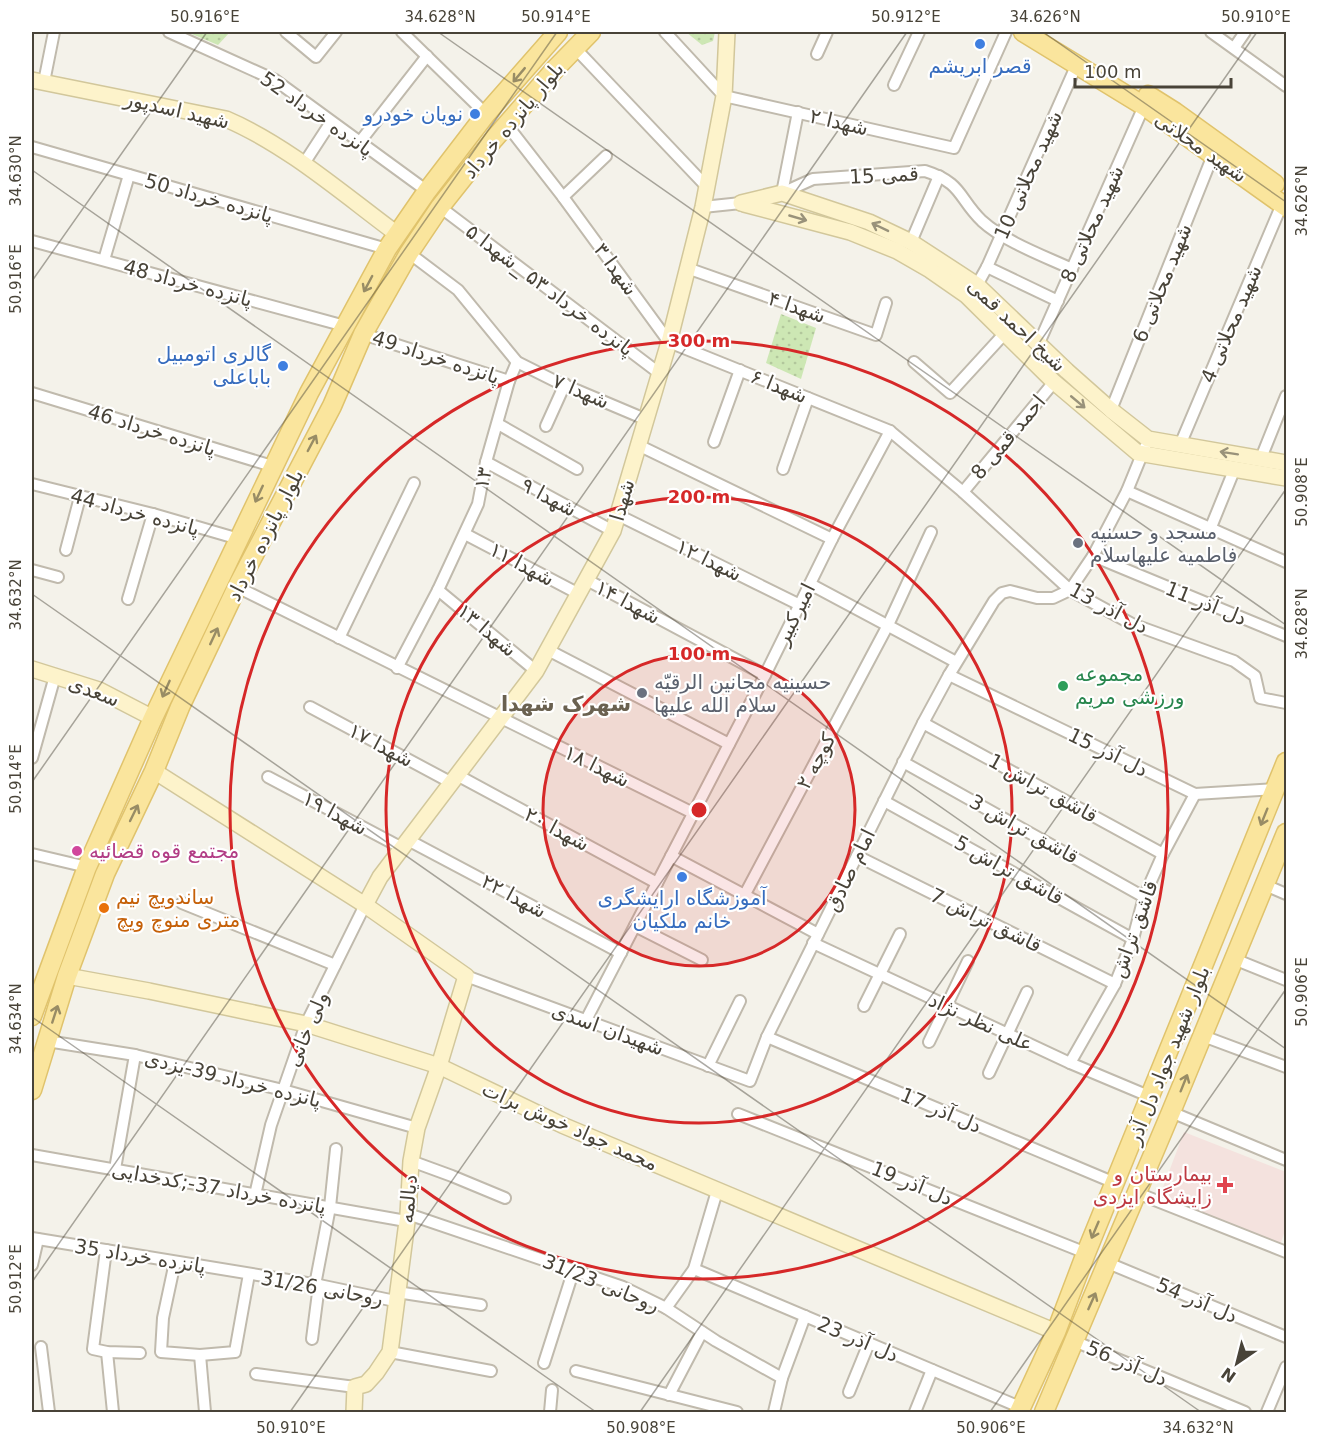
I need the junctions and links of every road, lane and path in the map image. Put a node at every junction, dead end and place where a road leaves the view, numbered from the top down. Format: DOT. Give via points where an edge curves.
graph roads {
  1 [pos="54,32"];
  2 [pos="169,32"];
  3 [pos="286,32"];
  4 [pos="336,32"];
  5 [pos="402,32"];
  6 [pos="558,32"];
  7 [pos="591,32"];
  8 [pos="665,32"];
  9 [pos="727,32"];
  10 [pos="827,32"];
  11 [pos="919,32"];
  12 [pos="1006,32"];
  13 [pos="1023,32"];
  14 [pos="1047,32"];
  15 [pos="1211,32"];
  16 [pos="1245,32"];
  17 [pos="575,48"];
  18 [pos="1234,48"];
  19 [pos="817,54"];
  20 [pos="427,56"];
  21 [pos="1077,64"];
  22 [pos="38,81"];
  23 [pos="894,85"];
  24 [pos="1287,86"];
  25 [pos="724,96"];
  26 [pos="1144,106"];
  27 [pos="798,112"];
  28 [pos="486,114"];
  29 [pos="332,122"];
  30 [pos="507,124"];
  31 [pos="359,143"];
  32 [pos="32,147"];
  33 [pos="1214,155"];
  34 [pos="606,156"];
  35 [pos="303,165"];
  36 [pos="129,175"];
  37 [pos="939,176"];
  38 [pos="707,187"];
  39 [pos="427,191"];
  40 [pos="782,194"];
  41 [pos="563,197"];
  42 [pos="1285,201"];
  43 [pos="741,203"];
  44 [pos="440,207"];
  45 [pos="703,207"];
  46 [pos="398,234"];
  47 [pos="1001,234"];
  48 [pos="32,241"];
  49 [pos="911,242"];
  50 [pos="387,249"];
  51 [pos="410,253"];
  52 [pos="104,260"];
  53 [pos="933,264"];
  54 [pos="987,267"];
  55 [pos="687,268"];
  56 [pos="1072,269"];
  57 [pos="977,285"];
  58 [pos="1058,301"];
  59 [pos="886,303"];
  60 [pos="345,326"];
  61 [pos="1005,333"];
  62 [pos="363,334"];
  63 [pos="669,342"];
  64 [pos="1039,343"];
  65 [pos="517,362"];
  66 [pos="914,362"];
  67 [pos="740,370"];
  68 [pos="659,372"];
  69 [pos="509,381"];
  70 [pos="1054,382"];
  71 [pos="565,384"];
  72 [pos="32,393"];
  73 [pos="1287,396"];
  74 [pos="808,398"];
  75 [pos="1111,410"];
  76 [pos="645,419"];
  77 [pos="498,424"];
  78 [pos="546,426"];
  79 [pos="890,431"];
  80 [pos="714,442"];
  81 [pos="638,445"];
  82 [pos="1180,445"];
  83 [pos="1146,447"];
  84 [pos="1261,458"];
  85 [pos="486,462"];
  86 [pos="1287,462"];
  87 [pos="273,466"];
  88 [pos="1235,468"];
  89 [pos="577,469"];
  90 [pos="783,469"];
  91 [pos="1287,478"];
  92 [pos="414,483"];
  93 [pos="32,484"];
  94 [pos="1127,491"];
  95 [pos="963,492"];
  96 [pos="80,497"];
  97 [pos="153,514"];
  98 [pos="618,515"];
  99 [pos="1211,527"];
  100 [pos="613,531"];
  101 [pos="931,532"];
  102 [pos="465,534"];
  103 [pos="239,539"];
  104 [pos="832,539"];
  105 [pos="1287,547"];
  106 [pos="66,550"];
  107 [pos="1093,556"];
  108 [pos="1284,561"];
  109 [pos="32,570"];
  110 [pos="58,577"];
  111 [pos="587,580"];
  112 [pos="810,584"];
  113 [pos="237,587"];
  114 [pos="438,590"];
  115 [pos="1070,590"];
  116 [pos="579,594"];
  117 [pos="128,599"];
  118 [pos="800,605"];
  119 [pos="888,625"];
  120 [pos="1287,636"];
  121 [pos="339,638"];
  122 [pos="548,650"];
  123 [pos="956,662"];
  124 [pos="397,668"];
  125 [pos="32,669"];
  126 [pos="536,671"];
  127 [pos="765,675"];
  128 [pos="949,675"];
  129 [pos="55,676"];
  130 [pos="1287,703"];
  131 [pos="310,707"];
  132 [pos="153,718"];
  133 [pos="501,718"];
  134 [pos="923,723"];
  135 [pos="729,744"];
  136 [pos="32,758"];
  137 [pos="903,762"];
  138 [pos="1287,762"];
  139 [pos="154,771"];
  140 [pos="268,777"];
  141 [pos="454,779"];
  142 [pos="1276,789"];
  143 [pos="1195,794"];
  144 [pos="884,801"];
  145 [pos="693,813"];
  146 [pos="1287,833"];
  147 [pos="405,844"];
  148 [pos="32,854"];
  149 [pos="1163,854"];
  150 [pos="671,856"];
  151 [pos="856,856"];
  152 [pos="87,867"];
  153 [pos="657,883"];
  154 [pos="1265,885"];
  155 [pos="1287,894"];
  156 [pos="744,896"];
  157 [pos="1144,897"];
  158 [pos="182,903"];
  159 [pos="365,904"];
  160 [pos="635,926"];
  161 [pos="900,934"];
  162 [pos="816,939"];
  163 [pos="1133,939"];
  164 [pos="621,953"];
  165 [pos="1234,959"];
  166 [pos="702,960"];
  167 [pos="968,961"];
  168 [pos="335,965"];
  169 [pos="879,974"];
  170 [pos="67,976"];
  171 [pos="466,976"];
  172 [pos="1287,980"];
  173 [pos="1115,984"];
  174 [pos="1027,992"];
  175 [pos="740,1001"];
  176 [pos="864,1006"];
  177 [pos="946,1006"];
  178 [pos="32,1016"];
  179 [pos="586,1020"];
  180 [pos="306,1024"];
  181 [pos="1008,1034"];
  182 [pos="1203,1036"];
  183 [pos="767,1037"];
  184 [pos="47,1041"];
  185 [pos="928,1042"];
  186 [pos="135,1055"];
  187 [pos="1070,1063"];
  188 [pos="439,1066"];
  189 [pos="708,1066"];
  190 [pos="1287,1068"];
  191 [pos="989,1073"];
  192 [pos="750,1082"];
  193 [pos="32,1090"];
  194 [pos="283,1090"];
  195 [pos="1151,1096"];
  196 [pos="1171,1112"];
  197 [pos="738,1114"];
  198 [pos="417,1128"];
  199 [pos="336,1149"];
  200 [pos="32,1155"];
  201 [pos="1287,1160"];
  202 [pos="411,1161"];
  203 [pos="115,1169"];
  204 [pos="1115,1183"];
  205 [pos="717,1191"];
  206 [pos="1137,1193"];
  207 [pos="255,1195"];
  208 [pos="505,1198"];
  209 [pos="330,1207"];
  210 [pos="407,1218"];
  211 [pos="35,1239"];
  212 [pos="106,1250"];
  213 [pos="1287,1252"];
  214 [pos="1086,1253"];
  215 [pos="175,1262"];
  216 [pos="1108,1263"];
  217 [pos="32,1265"];
  218 [pos="574,1269"];
  219 [pos="694,1269"];
  220 [pos="249,1274"];
  221 [pos="317,1285"];
  222 [pos="396,1297"];
  223 [pos="481,1305"];
  224 [pos="666,1308"];
  225 [pos="805,1316"];
  226 [pos="702,1332"];
  227 [pos="1056,1332"];
  228 [pos="1287,1337"];
  229 [pos="312,1339"];
  230 [pos="1074,1341"];
  231 [pos="869,1343"];
  232 [pos="40,1347"];
  233 [pos="107,1352"];
  234 [pos="390,1352"];
  235 [pos="140,1353"];
  236 [pos="200,1355"];
  237 [pos="544,1363"];
  238 [pos="1287,1367"];
  239 [pos="933,1370"];
  240 [pos="491,1371"];
  241 [pos="576,1371"];
  242 [pos="256,1374"];
  243 [pos="782,1378"];
  244 [pos="356,1387"];
  245 [pos="552,1390"];
  246 [pos="849,1392"];
  247 [pos="669,1395"];
  248 [pos="703,1408"];
  249 [pos="1021,1410"];
  250 [pos="49,1413"];
  251 [pos="113,1413"];
  252 [pos="205,1413"];
  253 [pos="354,1413"];
  254 [pos="550,1413"];
  255 [pos="737,1413"];
  256 [pos="774,1413"];
  257 [pos="915,1413"];
  258 [pos="1044,1413"];
  259 [pos="1245,1413"];
  260 [pos="1267,1413"];
  1 -- 22 [label="street"];
  2 -- 29 [label="street, پانزده خرداد 52" via="275,80"];
  3 -- 4 [label="street" via="316,57"];
  5 -- 20 [label="street"];
  6 -- 28 [label="main road, بلوار پانزده خرداد, one-way"];
  7 -- 17 [label="main road, بلوار پانزده خرداد"];
  8 -- 25 [label="street"];
  9 -- 25 [label="street, شهدا"];
  10 -- 19 [label="street"];
  11 -- 23 [label="street"];
  12 -- 27 [label="street, شهدا ۲" via="954,148"];
  13 -- 21 [label="main road, شهید محلاتی"];
  14 -- 42 [label="main road, شهید محلاتی" via="1175,112"];
  15 -- 18 [label="street"];
  16 -- 18 [label="street"];
  17 -- 30 [label="main road, بلوار پانزده خرداد"];
  17 -- 38 [label="street"];
  18 -- 24 [label="street"];
  20 -- 28 [label="street"];
  20 -- 31 [label="street"];
  21 -- 26 [label="main road, شهید محلاتی"];
  21 -- 47 [label="street, شهید محلاتی 10"];
  22 -- 35 [label="street, شهید اسدپور" via="226,119"];
  25 -- 27 [label="street, شهدا ۲"];
  25 -- 38 [label="street, شهدا"];
  26 -- 33 [label="main road, شهید محلاتی"];
  26 -- 56 [label="street, شهید محلاتی 8"];
  27 -- 40 [label="street"];
  28 -- 39 [label="main road, بلوار پانزده خرداد"];
  29 -- 31 [label="street, پانزده خرداد 52"];
  29 -- 35 [label="street"];
  30 -- 41 [label="street, شهدا ۳"];
  30 -- 44 [label="main road, بلوار پانزده خرداد"];
  31 -- 39 [label="street, پانزده خرداد 52"];
  32 -- 36 [label="street, پانزده خرداد 50"];
  33 -- 42 [label="main road, شهید محلاتی"];
  33 -- 75 [label="street, شهید محلاتی 6"];
  34 -- 41 [label="street"];
  35 -- 46 [label="street, شهید اسدپور"];
  36 -- 50 [label="street, پانزده خرداد 50"];
  36 -- 52 [label="street"];
  37 -- 40 [label="street, قمی 15" via="925,171 813,179"];
  37 -- 47 [label="street, قمی 15" via="950,182 982,220"];
  37 -- 49 [label="street"];
  38 -- 45 [label="street, شهدا"];
  39 -- 46 [label="main road, بلوار پانزده خرداد"];
  40 -- 43 [label="street, شیخ احمد قمی"];
  49 -- 40 [label="street, شیخ احمد قمی, one-way" via="869,222"];
  41 -- 63 [label="street, شهدا ۳"];
  42 -- 82 [label="street, شهید محلاتی 4"];
  43 -- 45 [label="street, شیخ احمد قمی"];
  43 -- 53 [label="street, شیخ احمد قمی, one-way" via="850,232"];
  44 -- 51 [label="main road, بلوار پانزده خرداد"];
  44 -- 68 [label="street, پانزده خرداد ۵۳ _شهدا ۵"];
  45 -- 55 [label="street, شهدا"];
  46 -- 50 [label="main road, بلوار پانزده خرداد"];
  47 -- 54 [label="street, شهید محلاتی 10"];
  47 -- 56 [label="street, قمی 15"];
  48 -- 52 [label="street, پانزده خرداد 48"];
  49 -- 53 [label="street, شیخ احمد قمی"];
  50 -- 60 [label="main road, بلوار پانزده خرداد, one-way"];
  51 -- 62 [label="main road, بلوار پانزده خرداد"];
  51 -- 65 [label="street" via="458,290"];
  52 -- 60 [label="street, پانزده خرداد 48"];
  53 -- 57 [label="street, شیخ احمد قمی"];
  53 -- 61 [label="street, شیخ احمد قمی"];
  54 -- 57 [label="street, شهید محلاتی 10"];
  54 -- 58 [label="street"];
  55 -- 59 [label="street, شهدا ۴" via="876,335"];
  55 -- 63 [label="street, شهدا"];
  56 -- 58 [label="street, شهید محلاتی 8"];
  57 -- 64 [label="street, شیخ احمد قمی"];
  58 -- 64 [label="street, شهید محلاتی 8"];
  60 -- 87 [label="main road, بلوار پانزده خرداد"];
  61 -- 66 [label="street" via="950,393"];
  61 -- 70 [label="street, شیخ احمد قمی"];
  62 -- 69 [label="street, پانزده خرداد 49"];
  113 -- 62 [label="main road, بلوار پانزده خرداد, one-way" via="332,406"];
  63 -- 67 [label="street, شهدا ۶"];
  63 -- 68 [label="street, شهدا"];
  64 -- 75 [label="street, شیخ احمد قمی"];
  65 -- 69 [label="street, ۱۳"];
  65 -- 71 [label="street, شهدا ۷"];
  67 -- 74 [label="street, شهدا ۶"];
  67 -- 80 [label="street"];
  68 -- 76 [label="street, شهدا"];
  69 -- 77 [label="street, ۱۳"];
  70 -- 83 [label="street, شیخ احمد قمی, one-way" via="1138,453"];
  70 -- 95 [label="street, احمد قمی 8"];
  71 -- 76 [label="street, شهدا ۷"];
  71 -- 78 [label="street"];
  72 -- 87 [label="street, پانزده خرداد 46"];
  73 -- 84 [label="street"];
  74 -- 79 [label="street, شهدا ۶"];
  74 -- 90 [label="street"];
  75 -- 83 [label="street, شیخ احمد قمی"];
  76 -- 81 [label="street, شهدا"];
  77 -- 85 [label="street, ۱۳"];
  77 -- 89 [label="street"];
  79 -- 95 [label="street, دل آذر 13"];
  79 -- 104 [label="street, امیرکبیر"];
  81 -- 98 [label="street, شهدا"];
  81 -- 104 [label="street"];
  82 -- 83 [label="street, شیخ احمد قمی"];
  84 -- 82 [label="street, شیخ احمد قمی, one-way"];
  83 -- 88 [label="street, شیخ احمد قمی"];
  83 -- 94 [label="street"];
  84 -- 86 [label="street, شیخ احمد قمی"];
  85 -- 100 [label="street, شهدا ۹"];
  85 -- 102 [label="street, ۱۳" via="478,504"];
  87 -- 103 [label="main road, بلوار پانزده خرداد, one-way"];
  88 -- 91 [label="street, شیخ احمد قمی"];
  88 -- 99 [label="street"];
  92 -- 121 [label="street"];
  93 -- 96 [label="street, پانزده خرداد 44"];
  94 -- 99 [label="street"];
  94 -- 107 [label="street"];
  95 -- 115 [label="street, دل آذر 13"];
  96 -- 97 [label="street, پانزده خرداد 44"];
  96 -- 106 [label="street"];
  97 -- 103 [label="street, پانزده خرداد 44"];
  97 -- 117 [label="street"];
  98 -- 100 [label="street, شهدا"];
  98 -- 118 [label="street, شهدا ۱۲"];
  99 -- 108 [label="street"];
  100 -- 111 [label="street, شهدا"];
  101 -- 119 [label="street, کوچه ۲"];
  102 -- 114 [label="street, ۱۳"];
  102 -- 116 [label="street, شهدا ۱۱"];
  103 -- 132 [label="main road, بلوار پانزده خرداد, one-way"];
  104 -- 112 [label="street, امیرکبیر"];
  105 -- 108 [label="street"];
  107 -- 115 [label="street"];
  107 -- 120 [label="street, دل آذر 11"];
  109 -- 110 [label="street"];
  111 -- 116 [label="street, شهدا"];
  111 -- 127 [label="street, شهدا ۱۴"];
  112 -- 118 [label="street, امیرکبیر"];
  112 -- 119 [label="street"];
  113 -- 121 [label="street, شهدا ۱۸"];
  139 -- 113 [label="main road, بلوار پانزده خرداد, one-way"];
  114 -- 124 [label="street, ۱۳"];
  114 -- 126 [label="street, شهدا ۱۳"];
  115 -- 123 [label="street, امام صادق" via="1053,598 1002,593"];
  115 -- 130 [label="street, دل آذر 13" via="1132,624 1234,661 1255,676 1260,698"];
  116 -- 122 [label="street, شهدا"];
  118 -- 127 [label="street, امیرکبیر"];
  119 -- 123 [label="street"];
  119 -- 156 [label="street, کوچه ۲"];
  121 -- 124 [label="street, شهدا ۱۸"];
  122 -- 126 [label="street, شهدا"];
  122 -- 135 [label="street"];
  123 -- 128 [label="street, امام صادق"];
  124 -- 133 [label="street, شهدا ۱۸"];
  125 -- 129 [label="street, سعدی"];
  126 -- 133 [label="street, شهدا"];
  127 -- 135 [label="street, امیرکبیر"];
  128 -- 134 [label="street, امام صادق"];
  128 -- 143 [label="street, دل آذر 15"];
  129 -- 132 [label="street, سعدی" via="99,690"];
  129 -- 136 [label="street"];
  131 -- 141 [label="street, شهدا ۱۷"];
  132 -- 152 [label="main road, بلوار پانزده خرداد"];
  133 -- 141 [label="street, شهدا"];
  133 -- 145 [label="street, شهدا ۱۸"];
  134 -- 137 [label="street, امام صادق"];
  134 -- 149 [label="street, قاشق تراش 1"];
  135 -- 145 [label="street, امیرکبیر"];
  137 -- 144 [label="street, امام صادق"];
  137 -- 157 [label="street, قاشق تراش 3"];
  138 -- 142 [label="main road, بلوار شهید جواد دل آذر"];
  139 -- 159 [label="street"];
  170 -- 139 [label="main road, بلوار پانزده خرداد, one-way" via="105,874"];
  140 -- 147 [label="street, شهدا ۱۹"];
  141 -- 147 [label="street, شهدا"];
  141 -- 153 [label="street, شهدا ۲۰"];
  142 -- 143 [label="street, دل آذر 15"];
  142 -- 195 [label="main road, بلوار شهید جواد دل آذر, one-way"];
  143 -- 149 [label="street, قاشق تراش"];
  144 -- 151 [label="street, امام صادق"];
  144 -- 163 [label="street, قاشق تراش 5"];
  145 -- 150 [label="street, امیرکبیر"];
  146 -- 154 [label="main road, بلوار شهید جواد دل آذر"];
  147 -- 159 [label="street, شهدا"];
  147 -- 164 [label="street, شهدا ۲۲"];
  148 -- 152 [label="street"];
  149 -- 157 [label="street, قاشق تراش"];
  150 -- 153 [label="street, امیرکبیر"];
  150 -- 156 [label="street, علی نظر نژاد"];
  151 -- 162 [label="street, امام صادق"];
  151 -- 173 [label="street, قاشق تراش 7"];
  152 -- 178 [label="main road, بلوار پانزده خرداد"];
  153 -- 160 [label="street, امیرکبیر"];
  154 -- 155 [label="street"];
  154 -- 165 [label="main road, بلوار شهید جواد دل آذر"];
  156 -- 162 [label="street, علی نظر نژاد"];
  157 -- 163 [label="street, قاشق تراش"];
  158 -- 168 [label="street"];
  159 -- 168 [label="street, ولی خانی"];
  159 -- 171 [label="street"];
  160 -- 164 [label="street, امیرکبیر"];
  160 -- 166 [label="street"];
  161 -- 169 [label="street"];
  162 -- 169 [label="street, علی نظر نژاد"];
  162 -- 183 [label="street, امام صادق"];
  163 -- 173 [label="street, قاشق تراش"];
  164 -- 179 [label="street, امیرکبیر"];
  165 -- 172 [label="street"];
  165 -- 182 [label="main road, بلوار شهید جواد دل آذر"];
  167 -- 177 [label="street"];
  168 -- 180 [label="street, ولی خانی"];
  169 -- 176 [label="street"];
  169 -- 177 [label="street, علی نظر نژاد"];
  170 -- 180 [label="street, محمد جواد خوش برات"];
  184 -- 170 [label="main road, بلوار پانزده خرداد, one-way"];
  171 -- 179 [label="street, شهیدان اسدی"];
  171 -- 188 [label="street, دیالمه"];
  173 -- 187 [label="street, قاشق تراش"];
  174 -- 181 [label="street"];
  175 -- 189 [label="street"];
  177 -- 181 [label="street, علی نظر نژاد"];
  177 -- 185 [label="street"];
  179 -- 189 [label="street, شهیدان اسدی"];
  180 -- 188 [label="street, محمد جواد خوش برات"];
  180 -- 194 [label="street, ولی خانی"];
  181 -- 187 [label="street, علی نظر نژاد"];
  181 -- 191 [label="street"];
  182 -- 190 [label="street"];
  196 -- 182 [label="main road, بلوار شهید جواد دل آذر, one-way"];
  183 -- 192 [label="street, امام صادق"];
  183 -- 204 [label="street, دل آذر 17"];
  184 -- 186 [label="street, پانزده خرداد 39-یزدی"];
  184 -- 193 [label="main road, بلوار پانزده خرداد"];
  186 -- 194 [label="street, پانزده خرداد 39-یزدی"];
  186 -- 203 [label="street"];
  187 -- 195 [label="street, علی نظر نژاد"];
  188 -- 198 [label="street, دیالمه"];
  188 -- 205 [label="street, محمد جواد خوش برات" via="562,1125"];
  189 -- 192 [label="street, شهیدان اسدی"];
  194 -- 198 [label="street, پانزده خرداد 39-یزدی"];
  194 -- 207 [label="street, ولی خانی"];
  195 -- 204 [label="main road, بلوار شهید جواد دل آذر"];
  196 -- 201 [label="street"];
  196 -- 206 [label="main road, بلوار شهید جواد دل آذر"];
  197 -- 214 [label="street, دل آذر 19"];
  198 -- 202 [label="street, دیالمه"];
  199 -- 209 [label="street"];
  200 -- 203 [label="street, پانزده خرداد 37-;کدخدایی"];
  202 -- 208 [label="street"];
  202 -- 210 [label="street, دیالمه"];
  203 -- 207 [label="street, پانزده خرداد 37-;کدخدایی"];
  204 -- 214 [label="main road, بلوار شهید جواد دل آذر, one-way"];
  205 -- 219 [label="street"];
  205 -- 227 [label="street, محمد جواد خوش برات"];
  206 -- 213 [label="street"];
  206 -- 216 [label="main road, بلوار شهید جواد دل آذر"];
  207 -- 209 [label="street, پانزده خرداد 37-;کدخدایی"];
  209 -- 210 [label="street, پانزده خرداد 37-;کدخدایی"];
  209 -- 221 [label="street"];
  210 -- 218 [label="street, روحانی 31/23"];
  210 -- 222 [label="street, دیالمه"];
  211 -- 212 [label="street, پانزده خرداد 35"];
  211 -- 217 [label="street"];
  212 -- 215 [label="street, پانزده خرداد 35"];
  212 -- 233 [label="street" via="93,1349"];
  214 -- 227 [label="main road, بلوار شهید جواد دل آذر"];
  215 -- 220 [label="street, پانزده خرداد 35"];
  215 -- 236 [label="street" via="163,1318 161,1352"];
  216 -- 228 [label="street, دل آذر 54"];
  230 -- 216 [label="main road, بلوار شهید جواد دل آذر, one-way"];
  218 -- 224 [label="street, روحانی 31/23"];
  218 -- 237 [label="street"];
  219 -- 224 [label="street"];
  219 -- 225 [label="street, دل آذر 23"];
  220 -- 221 [label="street, روحانی 31/26"];
  220 -- 236 [label="street" via="235,1352"];
  221 -- 222 [label="street, روحانی 31/26"];
  221 -- 229 [label="street"];
  222 -- 223 [label="street, روحانی 31/26"];
  222 -- 234 [label="street, دیالمه"];
  224 -- 226 [label="street, روحانی 31/23"];
  225 -- 231 [label="street, دل آذر 23"];
  225 -- 243 [label="street"];
  226 -- 243 [label="street, روحانی 31/23"];
  226 -- 247 [label="street"];
  227 -- 249 [label="main road, بلوار شهید جواد دل آذر"];
  230 -- 258 [label="main road, بلوار شهید جواد دل آذر"];
  230 -- 259 [label="street, دل آذر 56"];
  231 -- 239 [label="street, دل آذر 23"];
  231 -- 246 [label="street"];
  232 -- 250 [label="street"];
  233 -- 235 [label="street"];
  233 -- 251 [label="street"];
  234 -- 240 [label="street"];
  234 -- 244 [label="street, دیالمه" via="366,1384"];
  236 -- 252 [label="street"];
  238 -- 260 [label="street"];
  239 -- 249 [label="street, دل آذر 23"];
  239 -- 257 [label="street"];
  241 -- 247 [label="street"];
  242 -- 244 [label="street"];
  243 -- 256 [label="street"];
  244 -- 253 [label="street"];
  245 -- 254 [label="street"];
  247 -- 248 [label="street"];
  248 -- 255 [label="street"];
}
